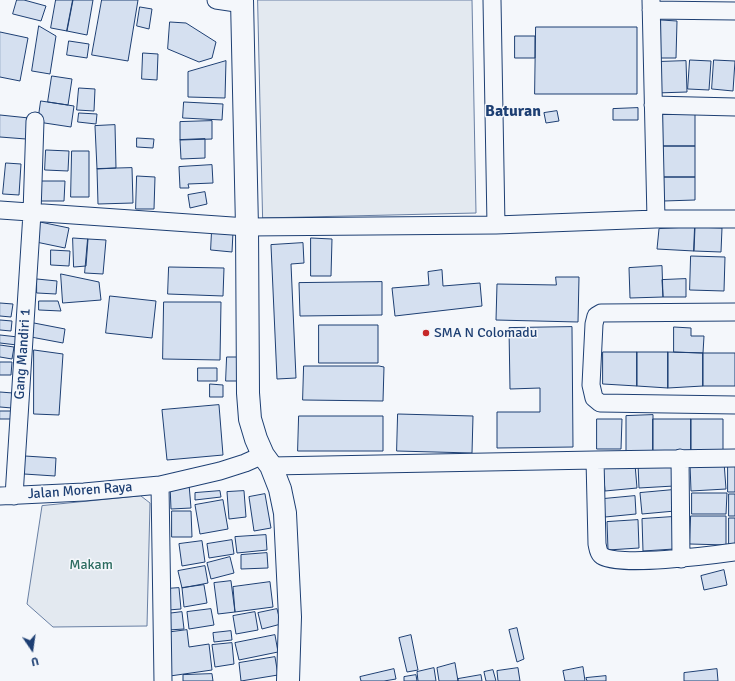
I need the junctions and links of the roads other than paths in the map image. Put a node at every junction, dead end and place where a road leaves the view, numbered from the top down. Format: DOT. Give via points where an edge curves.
graph roads {
  1 [pos="216,0"];
  2 [pos="492,0"];
  3 [pos="242,2"];
  4 [pos="651,5"];
  5 [pos="735,11"];
  6 [pos="653,105"];
  7 [pos="735,107"];
  8 [pos="35,121"];
  9 [pos="0,210"];
  10 [pos="32,213"];
  11 [pos="656,219"];
  12 [pos="735,219"];
  13 [pos="496,225"];
  14 [pos="247,227"];
  15 [pos="735,312"];
  16 [pos="735,405"];
  17 [pos="680,458"];
  18 [pos="735,458"];
  19 [pos="595,460"];
  20 [pos="267,461"];
  21 [pos="160,485"];
  22 [pos="7,496"];
  23 [pos="735,552"];
  24 [pos="681,559"];
  25 [pos="162,681"];
  26 [pos="288,681"];
  1 -- 3 [label="street"];
  2 -- 13 [label="street"];
  3 -- 14 [label="main road"];
  4 -- 5 [label="street"];
  4 -- 6 [label="street"];
  6 -- 7 [label="street"];
  6 -- 11 [label="street"];
  8 -- 10 [label="street, Gang Mandiri 1"];
  9 -- 10 [label="street"];
  10 -- 14 [label="street"];
  10 -- 22 [label="street, Gang Mandiri 1"];
  11 -- 12 [label="street"];
  11 -- 13 [label="street"];
  13 -- 14 [label="street"];
  14 -- 20 [label="main road" via="250,419"];
  15 -- 16 [label="street" via="601,313 596,316 594,324 591,385 594,398 600,403"];
  17 -- 18 [label="street"];
  17 -- 19 [label="street"];
  17 -- 24 [label="street"];
  19 -- 20 [label="street"];
  19 -- 24 [label="street" via="597,544 602,556 614,559"];
  20 -- 21 [label="street, Jalan Moren Raya" via="245,463"];
  20 -- 26 [label="main road" via="280,489 285,513 290,617"];
  21 -- 22 [label="street, Jalan Moren Raya"];
  21 -- 25 [label="street"];
  23 -- 24 [label="street"];
}
